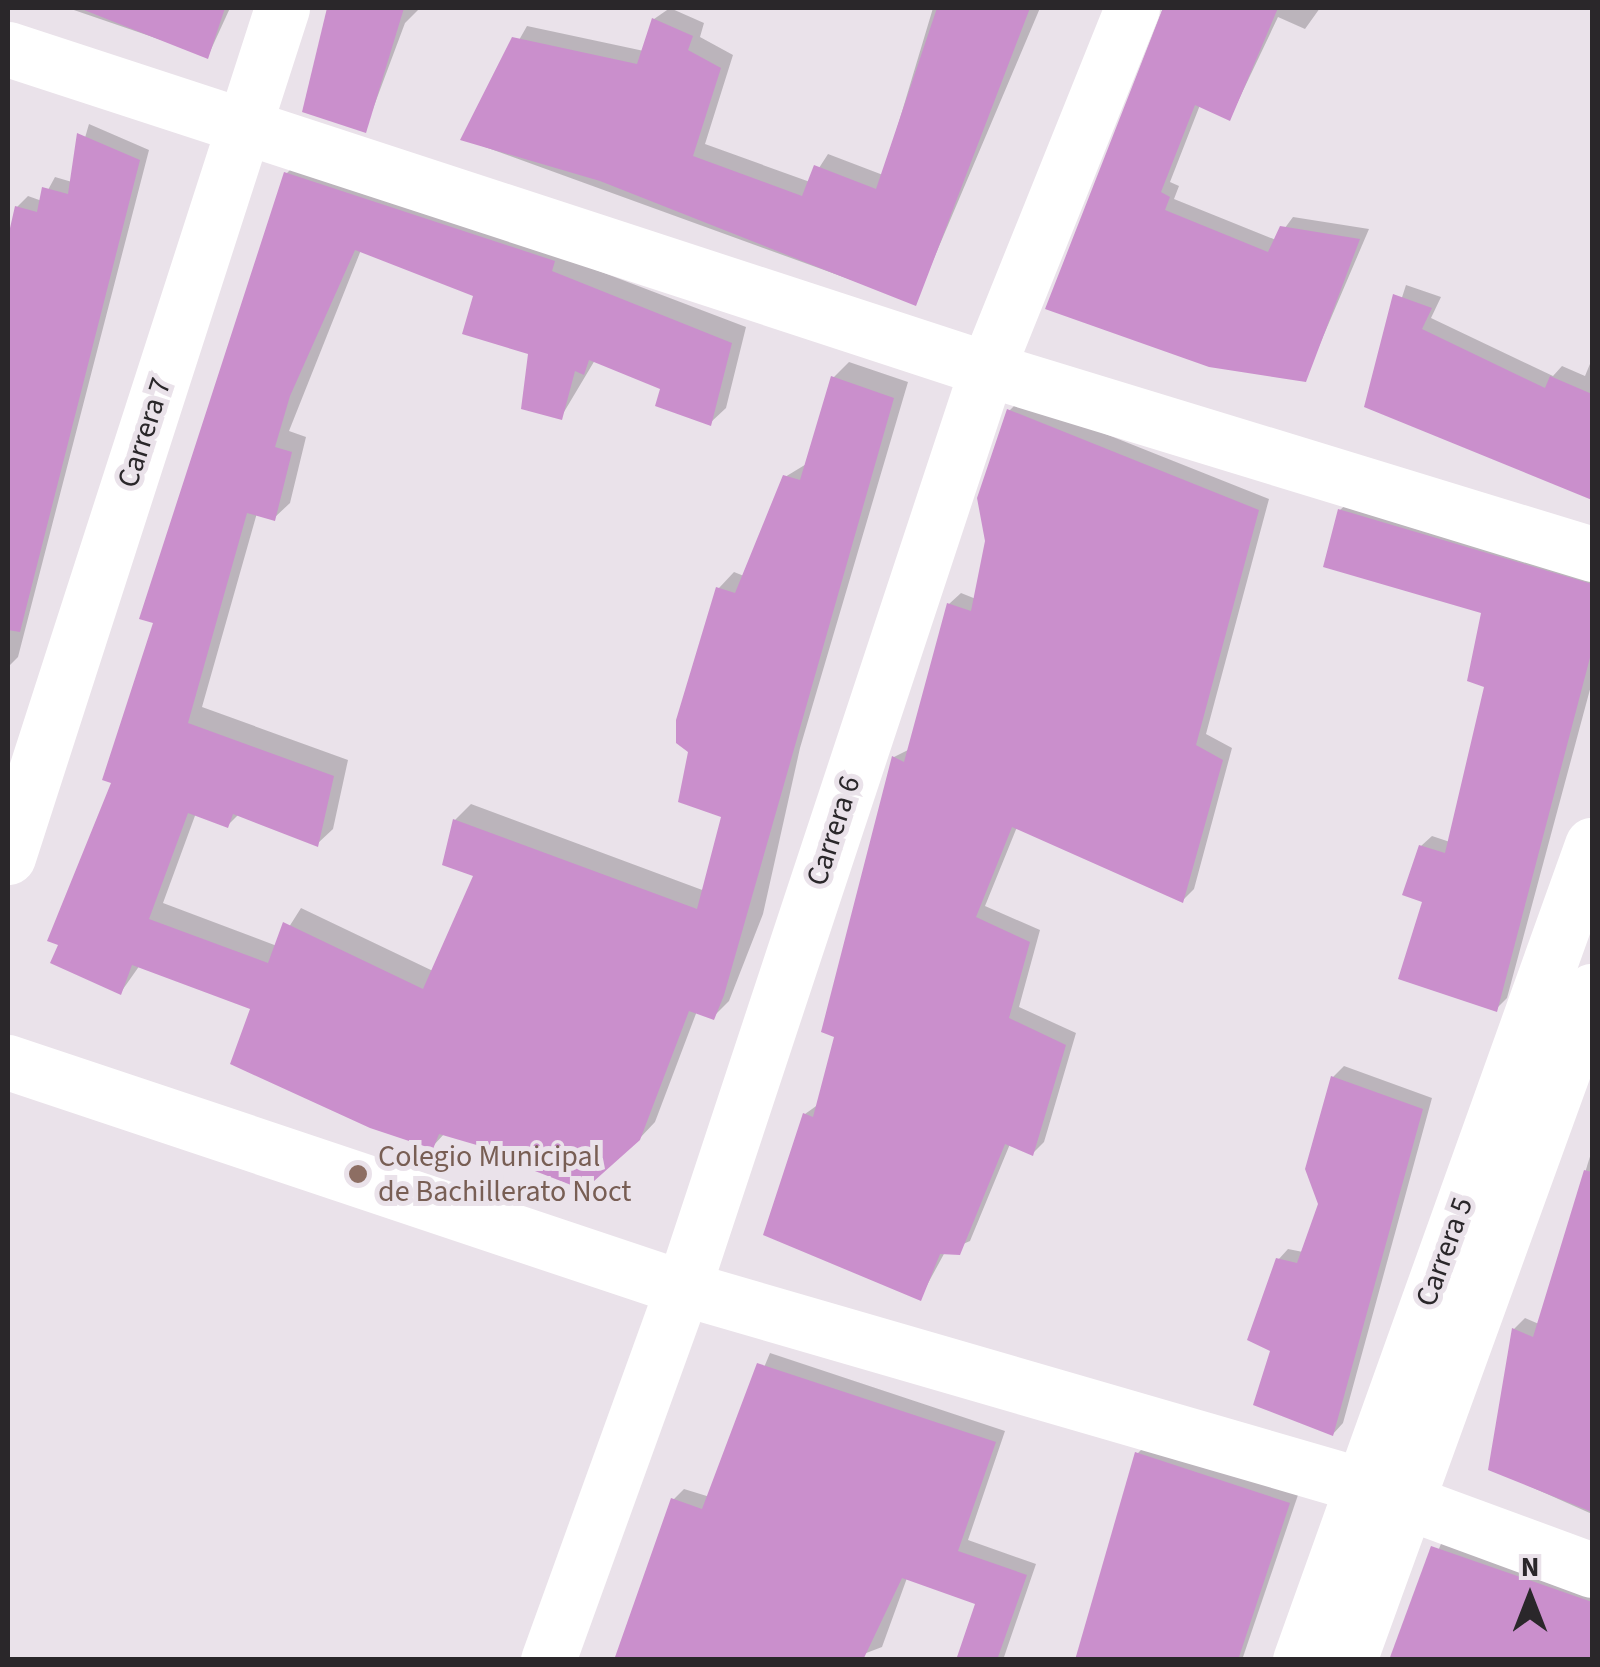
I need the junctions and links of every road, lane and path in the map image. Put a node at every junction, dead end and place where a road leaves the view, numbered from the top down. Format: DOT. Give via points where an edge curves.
graph roads {
  1 [pos="282,8"];
  2 [pos="1132,8"];
  3 [pos="8,49"];
  4 [pos="246,122"];
  5 [pos="988,369"];
  6 [pos="1592,554"];
  7 [pos="1592,845"];
  8 [pos="8,857"];
  9 [pos="1592,990"];
  10 [pos="8,1062"];
  11 [pos="683,1288"];
  12 [pos="1383,1496"];
  13 [pos="1592,1570"];
  14 [pos="548,1660"];
  15 [pos="1300,1660"];
  16 [pos="1349,1660"];
  1 -- 4 [label="street, Carrera 7"];
  2 -- 5 [label="street, Carrera 6"];
  3 -- 4 [label="street"];
  4 -- 5 [label="street"];
  4 -- 8 [label="street, Carrera 7"];
  5 -- 6 [label="street"];
  5 -- 11 [label="street, Carrera 6"];
  7 -- 12 [label="street, Carrera 5"];
  9 -- 12 [label="street, Carrera 5"];
  10 -- 11 [label="street"];
  11 -- 12 [label="street"];
  11 -- 14 [label="street, Carrera 6"];
  12 -- 13 [label="street"];
  12 -- 15 [label="street, Carrera 5"];
  12 -- 16 [label="street, Carrera 5"];
}
